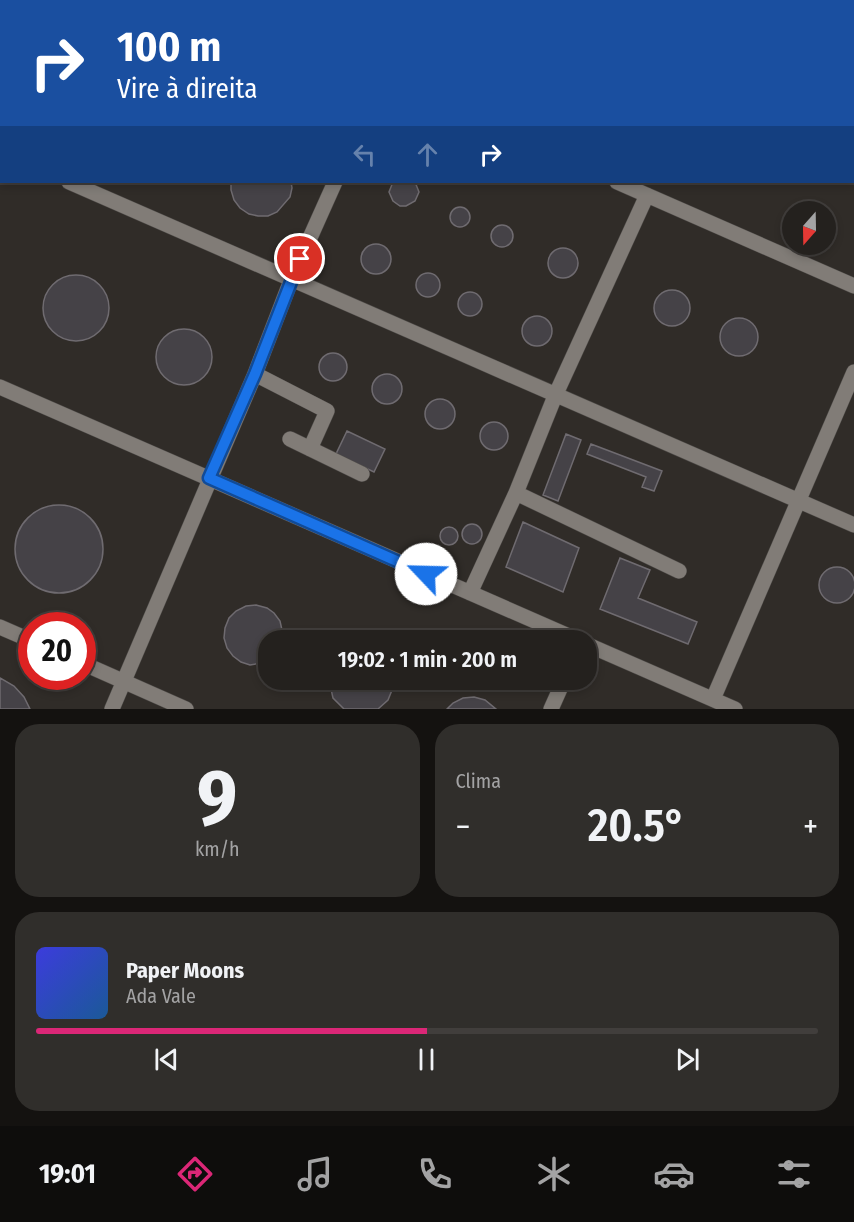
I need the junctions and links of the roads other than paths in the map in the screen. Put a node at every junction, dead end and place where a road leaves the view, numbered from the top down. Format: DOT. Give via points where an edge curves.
graph roads {
  1 [pos="71,183"];
  2 [pos="335,183"];
  3 [pos="619,183"];
  4 [pos="647,195"];
  5 [pos="292,278"];
  6 [pos="854,286"];
  7 [pos="854,372"];
  8 [pos="255,374"];
  9 [pos="0,387"];
  10 [pos="555,396"];
  11 [pos="290,439"];
  12 [pos="310,449"];
  13 [pos="362,474"];
  14 [pos="209,478"];
  15 [pos="516,493"];
  16 [pos="799,501"];
  17 [pos="854,525"];
  18 [pos="679,571"];
  19 [pos="470,593"];
  20 [pos="0,627"];
  21 [pos="555,630"];
  22 [pos="18,635"];
  23 [pos="597,649"];
  24 [pos="96,669"];
  25 [pos="125,682"];
  26 [pos="560,690"];
  27 [pos="713,699"];
  28 [pos="112,709"];
  29 [pos="186,709"];
  30 [pos="551,709"];
  31 [pos="735,709"];
  1 -- 5 [label="lane"];
  2 -- 5 [label="lane"];
  3 -- 4 [label="lane"];
  4 -- 6 [label="lane"];
  4 -- 10 [label="lane"];
  5 -- 8 [label="lane"];
  5 -- 10 [label="lane"];
  7 -- 16 [label="lane"];
  8 -- 12 [label="lane" via="327,411"];
  8 -- 14 [label="lane"];
  9 -- 14 [label="lane"];
  10 -- 15 [label="lane"];
  10 -- 16 [label="lane"];
  11 -- 12 [label="lane"];
  12 -- 13 [label="lane"];
  14 -- 19 [label="lane"];
  14 -- 25 [label="lane"];
  15 -- 18 [label="lane"];
  15 -- 19 [label="lane"];
  16 -- 17 [label="lane"];
  16 -- 27 [label="lane"];
  19 -- 21 [label="lane"];
  20 -- 22 [label="lane"];
  23 -- 27 [label="lane"];
  24 -- 25 [label="lane"];
  25 -- 28 [label="lane"];
  25 -- 29 [label="lane"];
  26 -- 30 [label="lane"];
  27 -- 31 [label="lane"];
}
